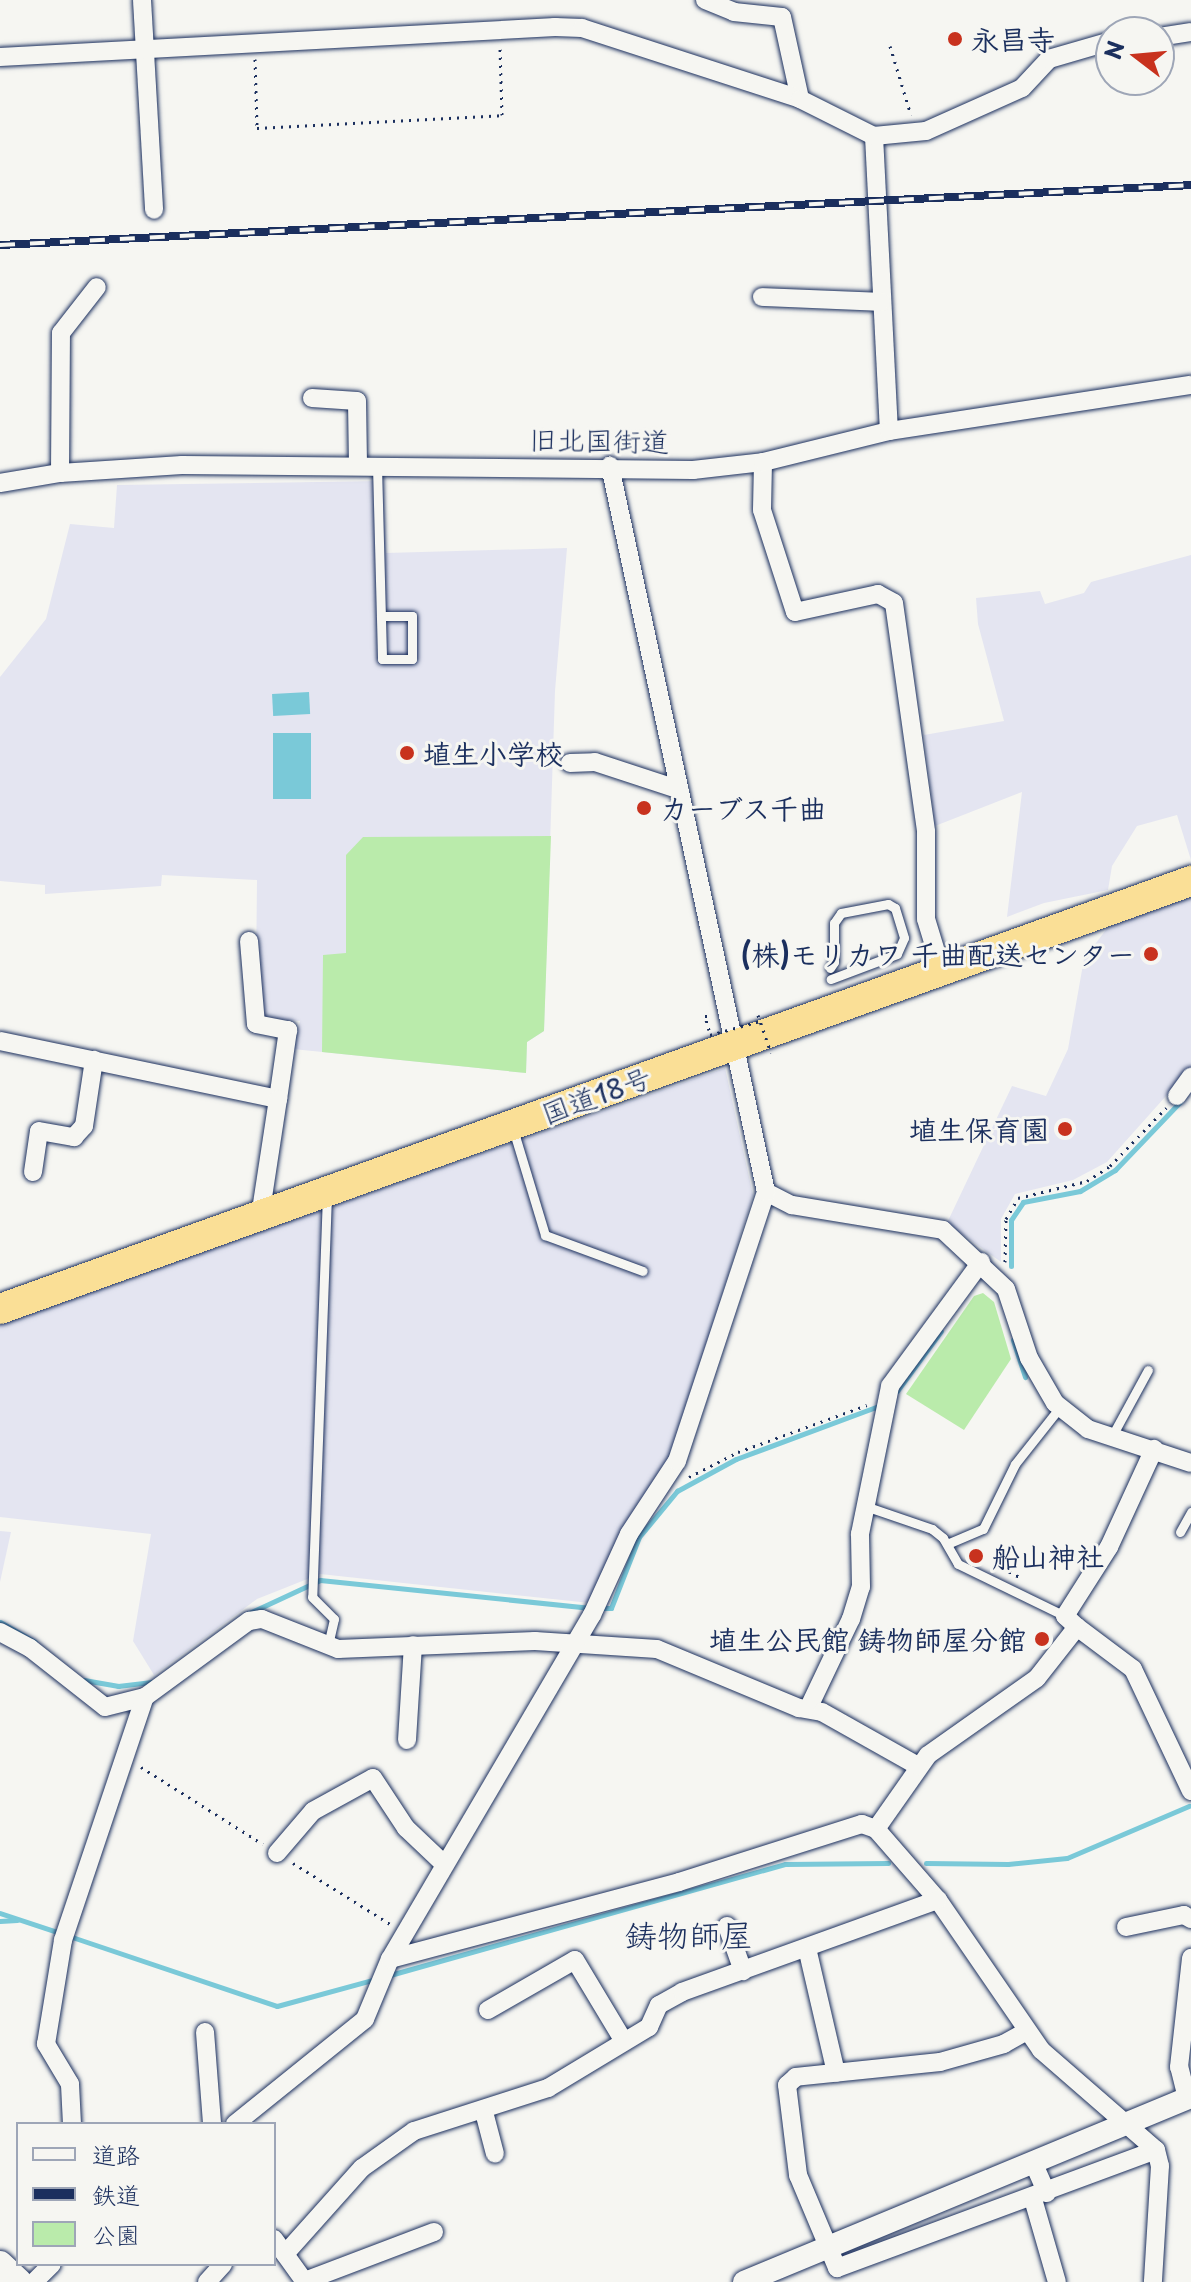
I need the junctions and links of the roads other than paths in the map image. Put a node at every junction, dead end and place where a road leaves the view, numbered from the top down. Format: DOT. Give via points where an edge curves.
graph roads {
  1 [pos="142,0"];
  2 [pos="705,0"];
  3 [pos="1095,46"];
  4 [pos="145,49"];
  5 [pos="0,57"];
  6 [pos="800,99"];
  7 [pos="874,136"];
  8 [pos="154,210"];
  9 [pos="97,287"];
  10 [pos="762,297"];
  11 [pos="881,302"];
  12 [pos="1191,385"];
  13 [pos="312,398"];
  14 [pos="889,431"];
  15 [pos="763,462"];
  16 [pos="367,466"];
  17 [pos="610,466"];
  18 [pos="60,473"];
  19 [pos="0,483"];
  20 [pos="381,616"];
  21 [pos="570,763"];
  22 [pos="680,790"];
  23 [pos="1191,881"];
  24 [pos="249,941"];
  25 [pos="941,968"];
  26 [pos="830,973"];
  27 [pos="719,1038"];
  28 [pos="0,1041"];
  29 [pos="94,1060"];
  30 [pos="1191,1077"];
  31 [pos="1177,1096"];
  32 [pos="278,1099"];
  33 [pos="512,1126"];
  34 [pos="33,1172"];
  35 [pos="327,1192"];
  36 [pos="766,1192"];
  37 [pos="260,1216"];
  38 [pos="981,1262"];
  39 [pos="643,1271"];
  40 [pos="0,1309"];
  41 [pos="1148,1370"];
  42 [pos="1060,1407"];
  43 [pos="1112,1436"];
  44 [pos="1154,1449"];
  45 [pos="1191,1463"];
  46 [pos="865,1506"];
  47 [pos="1191,1512"];
  48 [pos="1180,1532"];
  49 [pos="947,1544"];
  50 [pos="1071,1622"];
  51 [pos="0,1632"];
  52 [pos="328,1645"];
  53 [pos="413,1645"];
  54 [pos="574,1646"];
  55 [pos="145,1697"];
  56 [pos="808,1709"];
  57 [pos="407,1740"];
  58 [pos="918,1766"];
  59 [pos="1191,1791"];
  60 [pos="876,1829"];
  61 [pos="277,1853"];
  62 [pos="444,1864"];
  63 [pos="938,1900"];
  64 [pos="1191,1919"];
  65 [pos="727,1926"];
  66 [pos="1126,1927"];
  67 [pos="807,1948"];
  68 [pos="1191,1958"];
  69 [pos="386,1970"];
  70 [pos="743,1971"];
  71 [pos="488,2010"];
  72 [pos="1027,2031"];
  73 [pos="205,2032"];
  74 [pos="623,2040"];
  75 [pos="836,2073"];
  76 [pos="1189,2098"];
  77 [pos="484,2112"];
  78 [pos="72,2122"];
  79 [pos="212,2122"];
  80 [pos="237,2122"];
  81 [pos="1125,2124"];
  82 [pos="1156,2150"];
  83 [pos="495,2154"];
  84 [pos="1033,2162"];
  85 [pos="951,2196"];
  86 [pos="1040,2196"];
  87 [pos="962,2224"];
  88 [pos="434,2232"];
  89 [pos="828,2246"];
  90 [pos="280,2247"];
  91 [pos="0,2264"];
  92 [pos="50,2266"];
  93 [pos="221,2266"];
  94 [pos="19,2282"];
  95 [pos="34,2282"];
  96 [pos="207,2282"];
  97 [pos="305,2282"];
  98 [pos="744,2282"];
  99 [pos="1057,2282"];
  100 [pos="1153,2282"];
  1 -- 4 [label="street"];
  2 -- 6 [label="street" via="734,12 782,17"];
  3 -- 7 [label="street" via="1049,59 1022,88 916,131"];
  4 -- 5 [label="street"];
  4 -- 6 [label="street" via="582,28"];
  4 -- 8 [label="street"];
  6 -- 7 [label="street"];
  7 -- 11 [label="street"];
  9 -- 18 [label="street" via="61,333"];
  10 -- 11 [label="street"];
  11 -- 14 [label="street"];
  12 -- 14 [label="street, 旧北国街道"];
  13 -- 16 [label="street" via="357,401"];
  14 -- 15 [label="street, 旧北国街道"];
  15 -- 17 [label="street, 旧北国街道" via="693,470"];
  15 -- 25 [label="street" via="762,510 795,612 878,594 894,603 926,832 926,919"];
  16 -- 17 [label="street, 旧北国街道"];
  16 -- 18 [label="street, 旧北国街道" via="182,465"];
  16 -- 20 [label="lane"];
  17 -- 22 [label="street"];
  18 -- 19 [label="street, 旧北国街道"];
  20 -- 20 [label="lane" via="382,659 412,659 412,616"];
  21 -- 22 [label="street" via="595,762"];
  22 -- 27 [label="street"];
  23 -- 25 [label="highway, 国道18号"];
  24 -- 32 [label="street" via="256,1024 288,1030"];
  25 -- 27 [label="highway, 国道18号"];
  26 -- 26 [label="lane" via="834,923 841,913 888,904 895,908 904,938 897,954"];
  27 -- 33 [label="highway, 国道18号"];
  27 -- 36 [label="street"];
  28 -- 29 [label="street"];
  29 -- 32 [label="street"];
  29 -- 34 [label="street" via="84,1126 74,1137 39,1131"];
  30 -- 31 [label="street"];
  32 -- 37 [label="street"];
  33 -- 35 [label="highway, 国道18号"];
  33 -- 39 [label="lane" via="545,1235"];
  35 -- 37 [label="highway, 国道18号"];
  35 -- 52 [label="lane" via="312,1597 334,1619"];
  36 -- 38 [label="street" via="792,1205 943,1230"];
  36 -- 54 [label="street" via="677,1461 629,1534"];
  37 -- 40 [label="highway, 国道18号"];
  38 -- 42 [label="street" via="1006,1289 1042,1387"];
  38 -- 46 [label="street" via="889,1396"];
  41 -- 43 [label="lane"];
  42 -- 43 [label="street" via="1088,1429"];
  42 -- 49 [label="lane" via="1015,1464 983,1529"];
  43 -- 44 [label="street"];
  44 -- 45 [label="street"];
  44 -- 50 [label="street" via="1146,1476"];
  46 -- 49 [label="lane" via="932,1529"];
  46 -- 56 [label="street" via="861,1587"];
  47 -- 48 [label="lane"];
  49 -- 50 [label="lane" via="958,1564"];
  50 -- 58 [label="street" via="1037,1678"];
  50 -- 59 [label="street" via="1133,1669"];
  51 -- 55 [label="street" via="30,1648 105,1707"];
  52 -- 53 [label="street"];
  52 -- 55 [label="street" via="262,1619 249,1621"];
  53 -- 54 [label="street" via="535,1641"];
  53 -- 57 [label="street"];
  54 -- 56 [label="street" via="657,1649"];
  54 -- 62 [label="street"];
  55 -- 78 [label="street" via="65,1934 46,2044 70,2084"];
  56 -- 58 [label="street"];
  58 -- 60 [label="street"];
  60 -- 63 [label="street"];
  60 -- 69 [label="street" via="862,1824"];
  61 -- 62 [label="street" via="313,1811 373,1778 406,1828"];
  62 -- 69 [label="street"];
  63 -- 67 [label="street"];
  63 -- 72 [label="street"];
  64 -- 66 [label="street" via="1184,1915"];
  65 -- 70 [label="street"];
  67 -- 70 [label="street"];
  67 -- 75 [label="street"];
  68 -- 76 [label="street" via="1179,2067"];
  69 -- 80 [label="street" via="365,2019"];
  70 -- 74 [label="street" via="659,2005 649,2027"];
  71 -- 74 [label="street" via="575,1960"];
  72 -- 75 [label="street" via="1004,2044 940,2062"];
  72 -- 81 [label="street" via="1041,2050"];
  73 -- 79 [label="street"];
  74 -- 77 [label="street" via="548,2088"];
  75 -- 89 [label="street" via="796,2077 787,2085 798,2175"];
  76 -- 81 [label="street"];
  77 -- 83 [label="street"];
  77 -- 90 [label="street" via="414,2131 362,2168"];
  81 -- 82 [label="street"];
  81 -- 84 [label="street"];
  82 -- 86 [label="street"];
  82 -- 100 [label="street" via="1160,2166"];
  84 -- 85 [label="street"];
  84 -- 86 [label="street"];
  85 -- 87 [label="street"];
  85 -- 89 [label="street"];
  86 -- 87 [label="street"];
  86 -- 99 [label="street"];
  87 -- 89 [label="street" via="837,2268"];
  88 -- 97 [label="street"];
  89 -- 98 [label="street"];
  90 -- 97 [label="street"];
  91 -- 94 [label="main road"];
  92 -- 95 [label="street"];
  93 -- 96 [label="street"];
}
